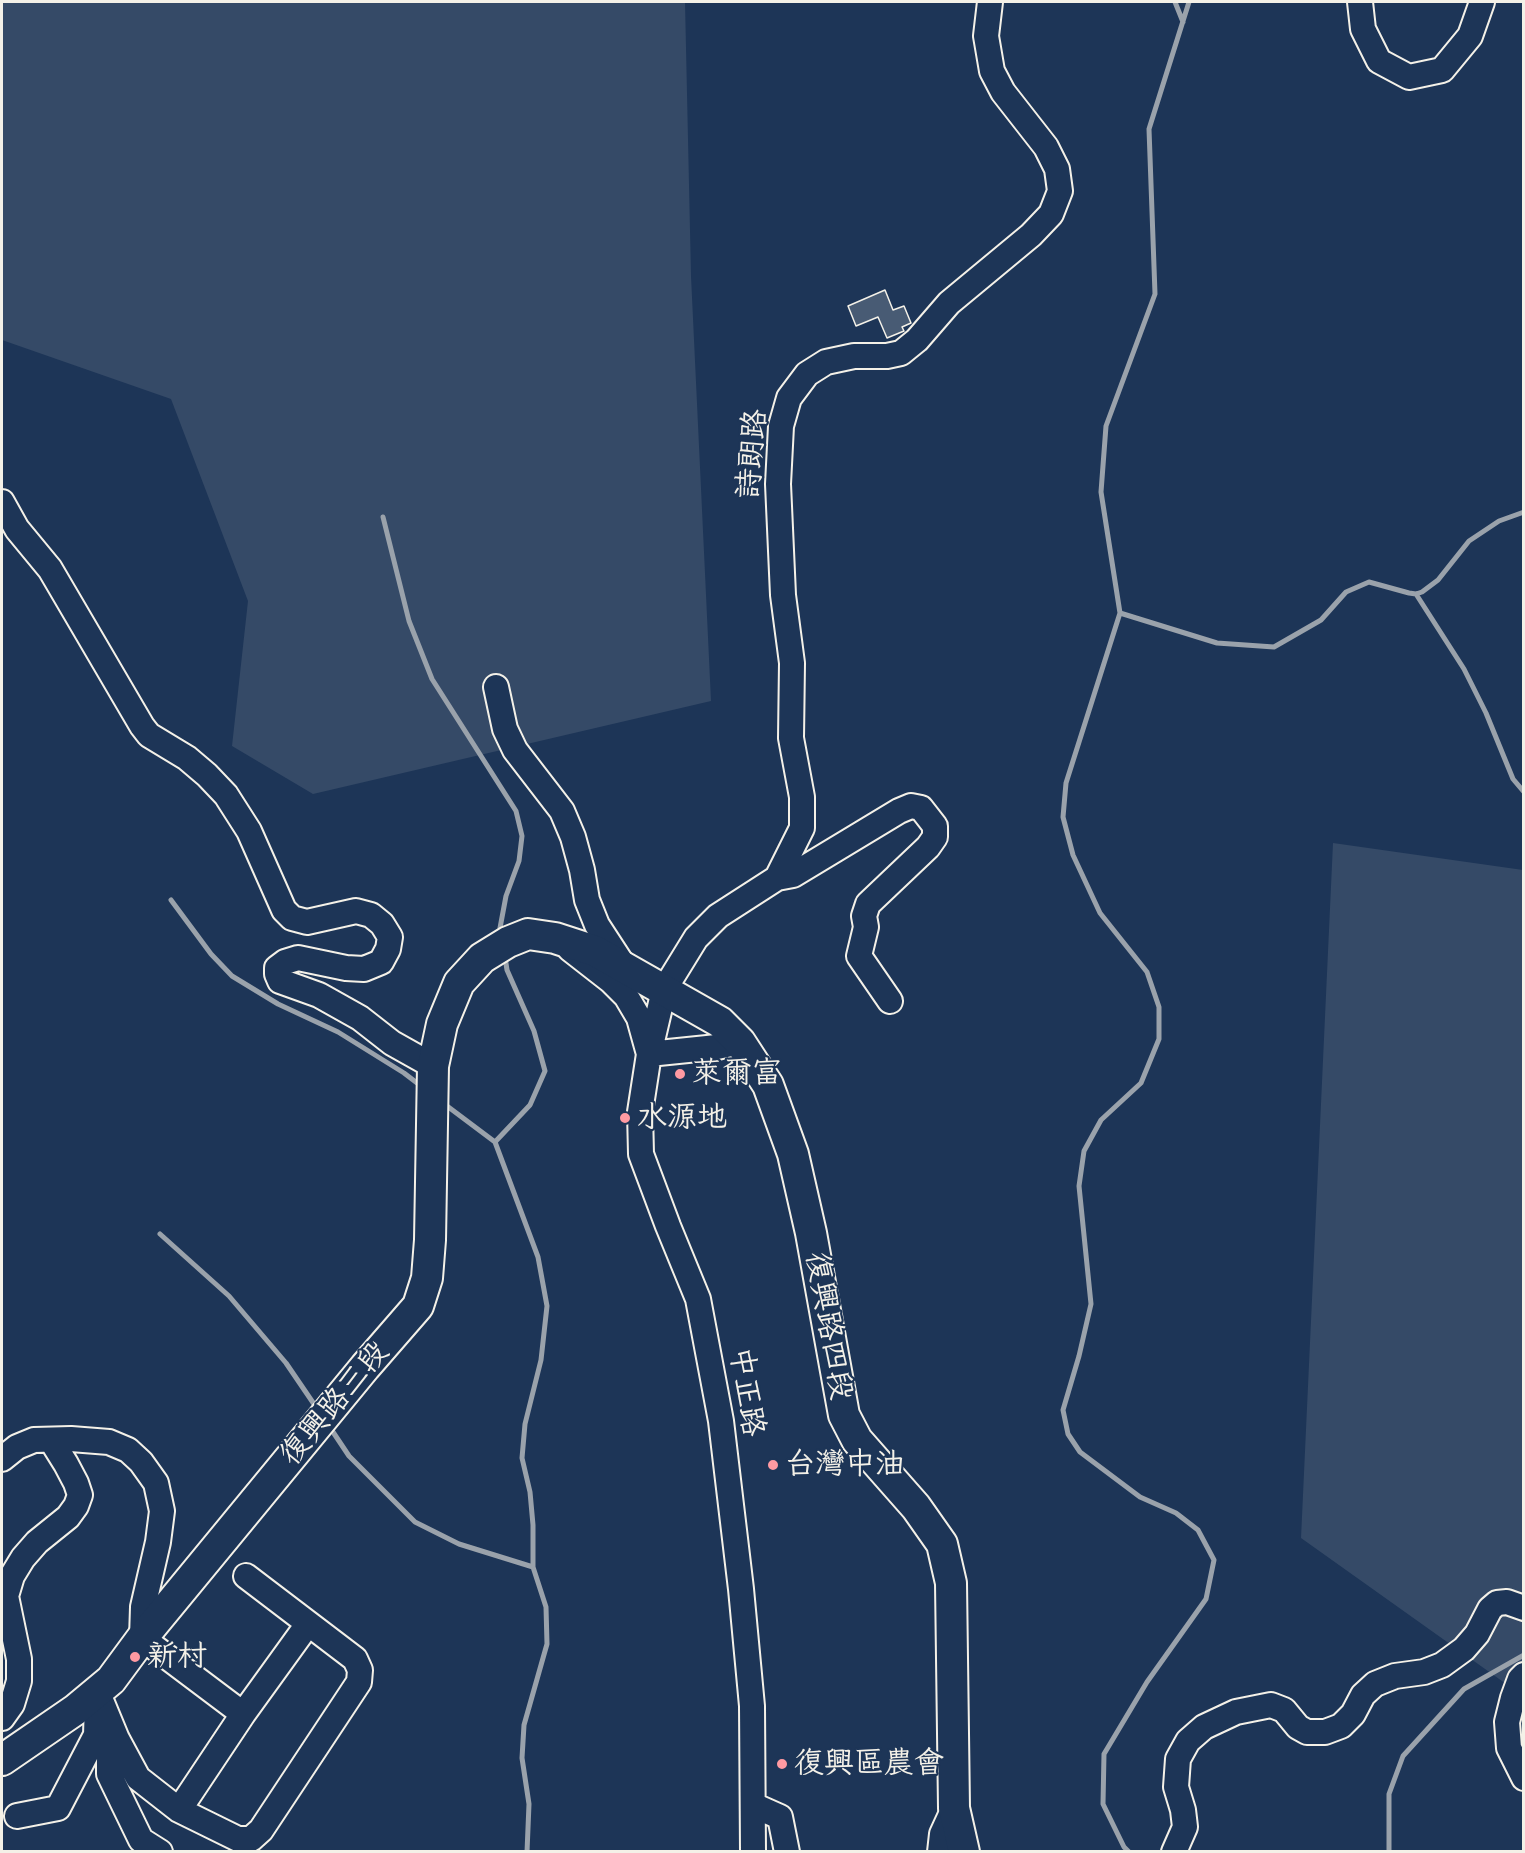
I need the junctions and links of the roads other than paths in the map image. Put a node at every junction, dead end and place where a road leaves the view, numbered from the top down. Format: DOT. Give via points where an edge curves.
graph roads {
  1 [pos="990,2"];
  2 [pos="1359,2"];
  3 [pos="1482,2"];
  4 [pos="2,502"];
  5 [pos="496,687"];
  6 [pos="777,878"];
  7 [pos="555,938"];
  8 [pos="482,958"];
  9 [pos="625,968"];
  10 [pos="664,990"];
  11 [pos="890,1001"];
  12 [pos="740,1042"];
  13 [pos="649,1054"];
  14 [pos="433,1066"];
  15 [pos="51,1440"];
  16 [pos="2,1459"];
  17 [pos="246,1576"];
  18 [pos="1524,1608"];
  19 [pos="308,1624"];
  20 [pos="142,1638"];
  21 [pos="1524,1676"];
  22 [pos="98,1693"];
  23 [pos="243,1714"];
  24 [pos="2,1718"];
  25 [pos="117,1738"];
  26 [pos="2,1760"];
  27 [pos="1524,1778"];
  28 [pos="753,1805"];
  29 [pos="954,1808"];
  30 [pos="179,1810"];
  31 [pos="17,1816"];
  32 [pos="150,1848"];
  33 [pos="753,1851"];
  34 [pos="787,1851"];
  35 [pos="940,1851"];
  36 [pos="963,1851"];
  37 [pos="1174,1851"];
  1 -- 6 [label="street, 詩朗路" via="986,36 992,72 1046,147 1057,169 1060,191 1051,214 1031,236 949,303 901,353 826,362 807,374 789,398 780,426 778,484 783,595 792,663 791,738 802,828"];
  2 -- 3 [label="street" via="1363,29 1379,62 1409,77 1442,70 1470,36"];
  4 -- 14 [label="street" via="17,529 50,569 149,735 187,758 226,795 249,831 284,910 292,918 307,922 356,911 371,915 390,937 381,962 364,969 298,958 277,968 280,981 319,995"];
  5 -- 9 [label="street" via="505,729 515,750 562,811 597,925"];
  6 -- 10 [label="street" via="710,923 696,938"];
  6 -- 11 [label="street" via="793,875 899,811 911,806 921,808 935,826 935,837 868,904 864,916 866,927 859,956"];
  7 -- 8 [label="main road, 復興路四段" via="528,934"];
  7 -- 9 [label="main road, 復興路四段" via="595,951"];
  7 -- 13 [label="street" via="626,996 639,1018"];
  8 -- 14 [label="main road, 復興路三段" via="459,983 442,1024"];
  9 -- 10 [label="main road, 復興路四段"];
  10 -- 12 [label="main road, 復興路四段" via="720,1022"];
  10 -- 13 [label="street, 中正路"];
  12 -- 13 [label="street"];
  12 -- 29 [label="main road, 復興路四段" via="768,1085 793,1154 844,1415 857,1440 916,1507 942,1544 951,1583"];
  13 -- 28 [label="street, 中正路" via="640,1112 641,1154 698,1299 721,1421 752,1706"];
  14 -- 20 [label="main road, 復興路三段" via="430,1240 427,1278 418,1306"];
  15 -- 16 [label="street" via="34,1440"];
  15 -- 20 [label="street" via="109,1442 128,1450 156,1483 162,1511 143,1607"];
  15 -- 24 [label="street" via="80,1495 68,1517 37,1542 12,1576 6,1596 19,1659 19,1681 12,1704"];
  17 -- 19 [label="street"];
  18 -- 37 [label="street" via="1497,1603 1477,1634 1457,1654 1424,1672 1395,1676 1376,1684 1341,1726 1325,1732 1307,1732 1284,1710 1271,1704 1236,1712 1204,1727 1188,1741 1178,1759 1176,1787 1185,1827"];
  19 -- 23 [label="street"];
  19 -- 30 [label="street" via="355,1659 360,1670 359,1682 261,1830 251,1839 238,1839"];
  20 -- 22 [label="main road, 復興路三段"];
  20 -- 23 [label="street"];
  21 -- 27 [label="street" via="1507,1722 1509,1748"];
  22 -- 25 [label="street"];
  22 -- 26 [label="main road, 復興路三段"];
  22 -- 31 [label="street" via="96,1735 58,1808"];
  23 -- 30 [label="street"];
  25 -- 30 [label="street" via="138,1778"];
  25 -- 32 [label="street" via="109,1760 109,1774"];
  28 -- 33 [label="street, 中正路"];
  28 -- 34 [label="street" via="780,1817"];
  29 -- 35 [label="street" via="942,1834"];
  29 -- 36 [label="main road, 復興路四段"];
}
